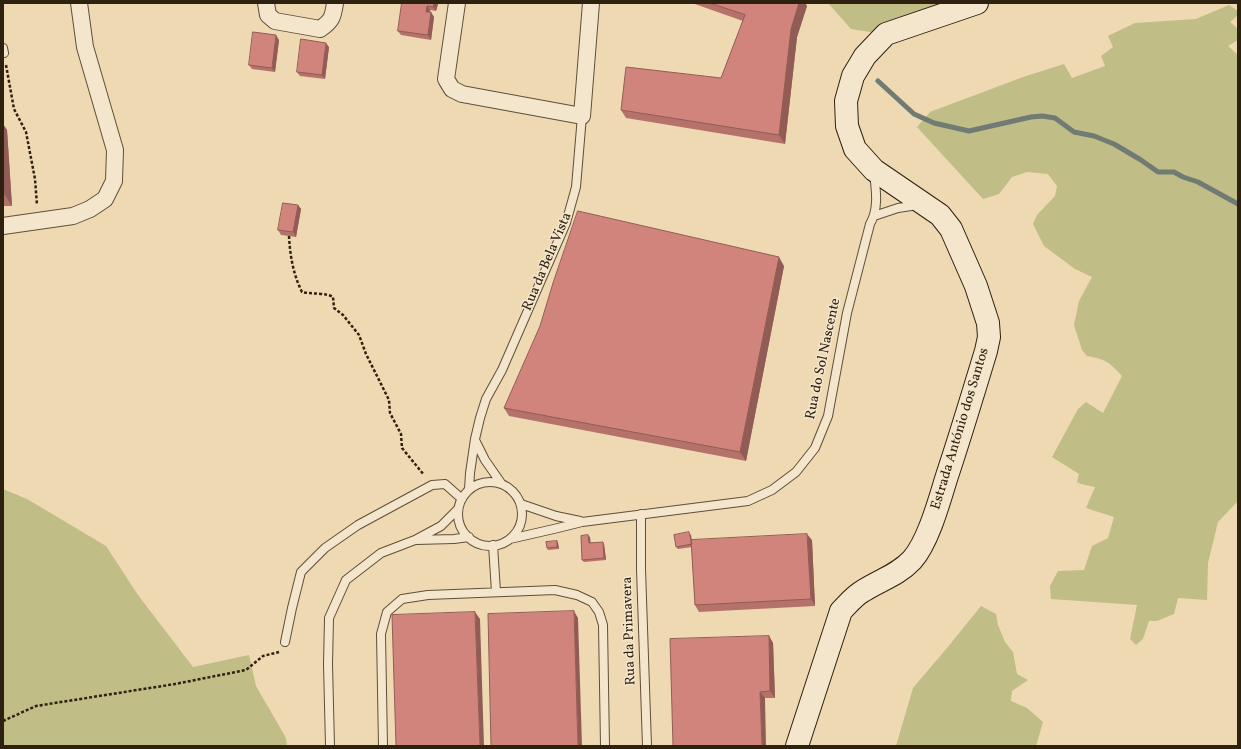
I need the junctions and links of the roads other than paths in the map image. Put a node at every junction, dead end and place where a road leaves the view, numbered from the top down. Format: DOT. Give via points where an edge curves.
graph roads {
  1 [pos="80,3"];
  2 [pos="266,3"];
  3 [pos="335,3"];
  4 [pos="457,3"];
  5 [pos="591,3"];
  6 [pos="977,3"];
  7 [pos="582,116"];
  8 [pos="874,170"];
  9 [pos="924,204"];
  10 [pos="874,216"];
  11 [pos="3,226"];
  12 [pos="475,439"];
  13 [pos="501,483"];
  14 [pos="469,490"];
  15 [pos="462,499"];
  16 [pos="521,504"];
  17 [pos="458,509"];
  18 [pos="641,514"];
  19 [pos="582,522"];
  20 [pos="469,537"];
  21 [pos="510,539"];
  22 [pos="415,540"];
  23 [pos="493,545"];
  24 [pos="496,592"];
  25 [pos="285,642"];
  26 [pos="330,746"];
  27 [pos="384,746"];
  28 [pos="605,746"];
  29 [pos="647,746"];
  30 [pos="797,746"];
  1 -- 11 [label="street" via="86,47 115,150 114,181 105,199 73,216"];
  2 -- 3 [label="street" via="268,15 275,21 320,29 333,17"];
  4 -- 7 [label="street" via="446,79 452,89 462,94"];
  5 -- 7 [label="street, Rua da Bela Vista"];
  6 -- 8 [label="street, Estrada António dos Santos" via="886,34 865,56 853,76 846,101 847,126 855,149"];
  7 -- 12 [label="lane, Rua da Bela Vista" via="576,187 566,223 502,370 486,398"];
  8 -- 9 [label="street, Estrada António dos Santos"];
  8 -- 10 [label="lane, Rua do Sol Nascente"];
  9 -- 10 [label="lane" via="898,208"];
  9 -- 30 [label="street, Estrada António dos Santos" via="940,215 951,229 976,286 988,323 986,351 936,512 921,548 901,570 863,591 841,611"];
  10 -- 18 [label="lane, Rua do Sol Nascente" via="847,313 828,416 815,448 796,472 772,490 748,501"];
  12 -- 13 [label="lane" via="485,460"];
  12 -- 14 [label="lane, Rua da Bela Vista"];
  13 -- 14 [label="lane" via="479,484"];
  13 -- 16 [label="lane" via="510,488"];
  14 -- 15 [label="lane"];
  15 -- 17 [label="lane"];
  15 -- 25 [label="lane" via="445,484 432,485 358,525 325,548 301,572"];
  16 -- 19 [label="lane"];
  16 -- 21 [label="lane" via="521,523"];
  17 -- 20 [label="lane" via="462,529"];
  17 -- 22 [label="lane" via="442,526"];
  18 -- 19 [label="lane, Rua do Sol Nascente"];
  18 -- 29 [label="lane, Rua da Primavera" via="640,569"];
  19 -- 21 [label="lane"];
  20 -- 22 [label="lane"];
  20 -- 23 [label="lane" via="484,545"];
  21 -- 23 [label="lane"];
  22 -- 26 [label="lane" via="381,553 346,580 329,618"];
  23 -- 24 [label="lane"];
  24 -- 27 [label="lane" via="428,595 402,599 386,612 381,634"];
  24 -- 28 [label="lane" via="555,590 577,595 592,602 599,612 602,625"];
}
